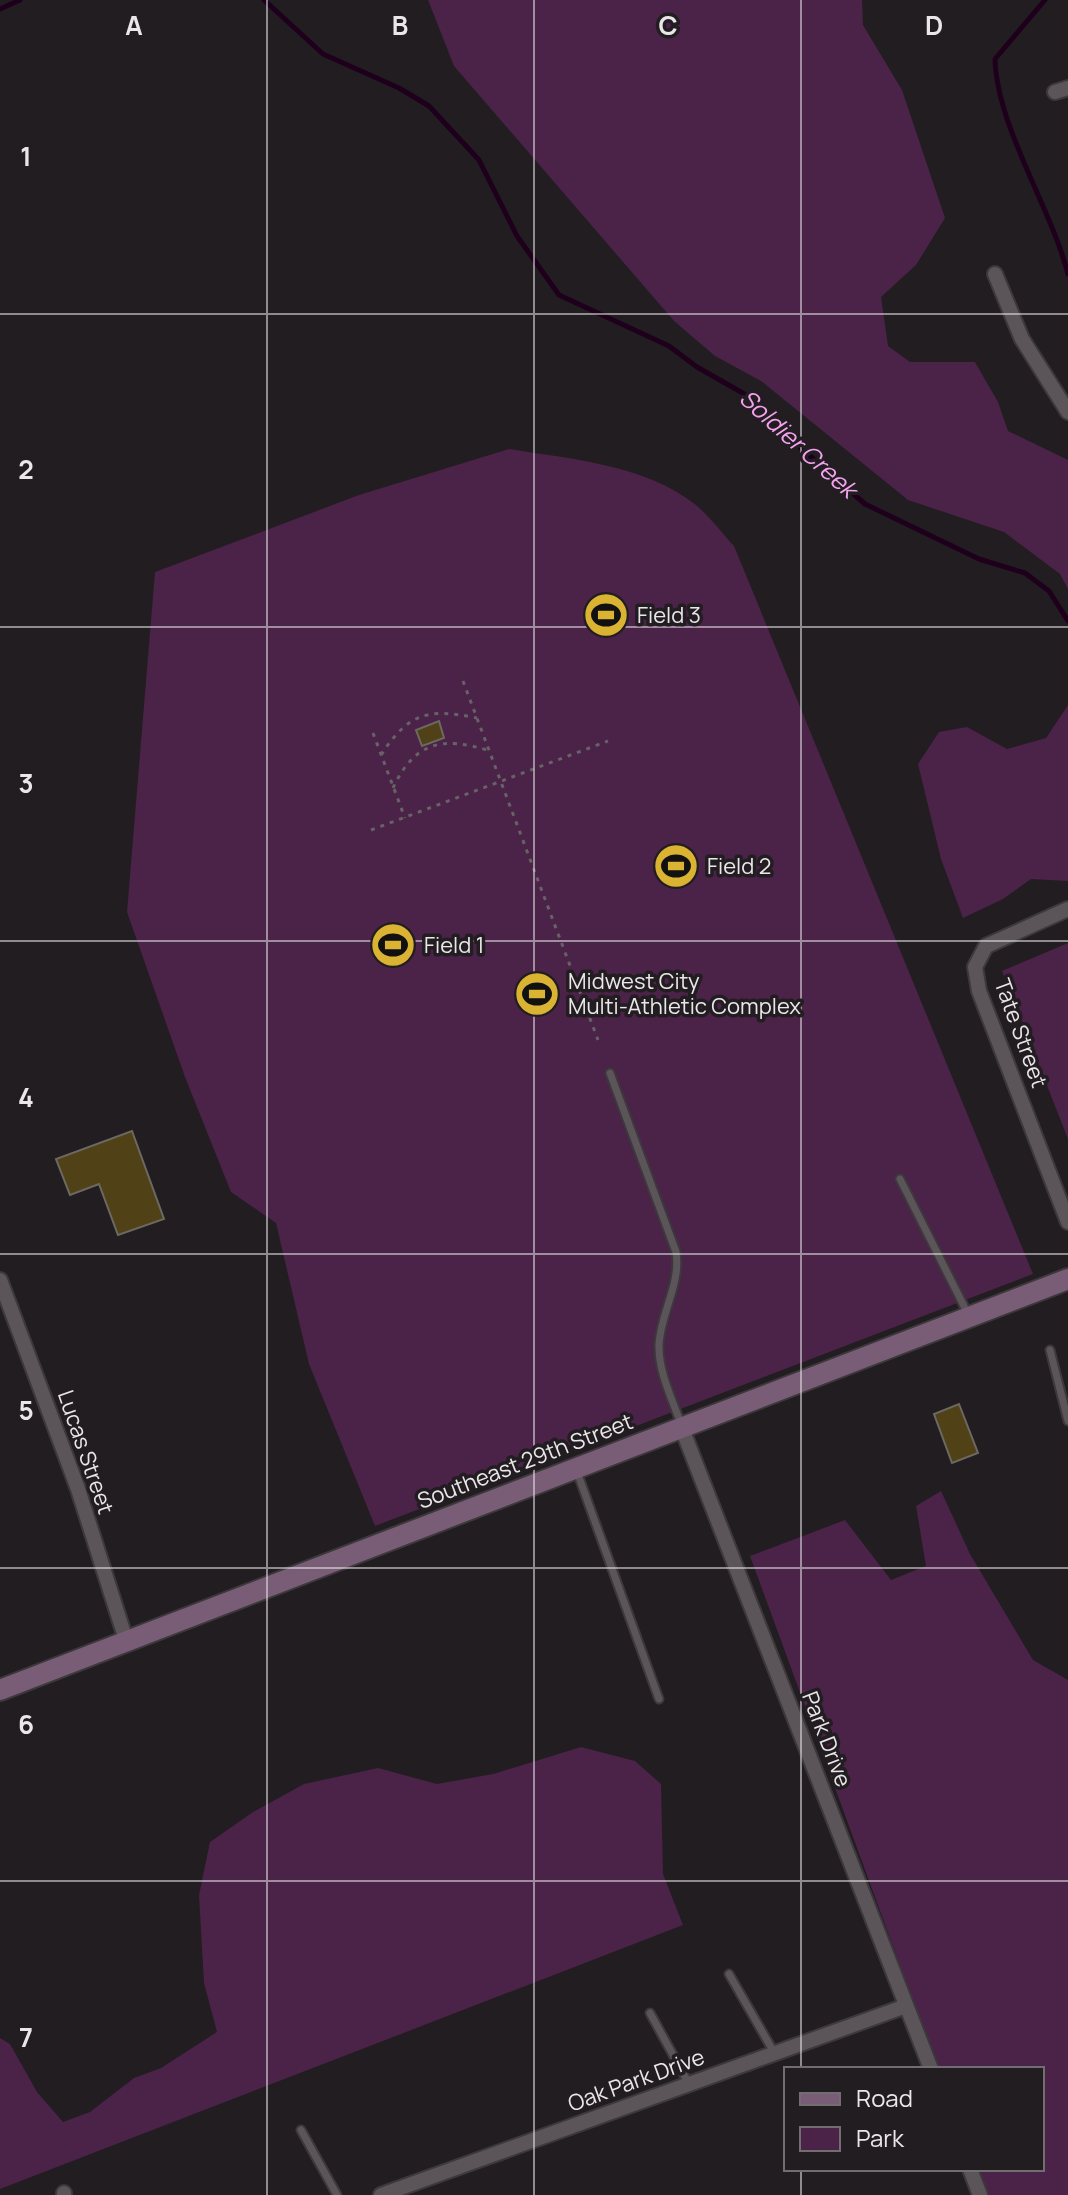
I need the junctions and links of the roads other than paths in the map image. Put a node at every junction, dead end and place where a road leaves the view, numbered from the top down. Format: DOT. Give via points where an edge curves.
graph roads {
  1 [pos="995,274"];
  2 [pos="1068,412"];
  3 [pos="1068,909"];
  4 [pos="610,1073"];
  5 [pos="900,1179"];
  6 [pos="1068,1222"];
  7 [pos="1068,1279"];
  8 [pos="0,1280"];
  9 [pos="969,1316"];
  10 [pos="1050,1350"];
  11 [pos="1064,1392"];
  12 [pos="1068,1421"];
  13 [pos="681,1426"];
  14 [pos="575,1467"];
  15 [pos="126,1640"];
  16 [pos="0,1690"];
  17 [pos="659,1699"];
  18 [pos="729,1974"];
  19 [pos="906,2006"];
  20 [pos="650,2013"];
  21 [pos="775,2054"];
  22 [pos="930,2067"];
  23 [pos="689,2084"];
  24 [pos="301,2130"];
  25 [pos="971,2171"];
  26 [pos="337,2195"];
  27 [pos="381,2195"];
  28 [pos="980,2195"];
  1 -- 2 [label="street" via="1022,339"];
  3 -- 6 [label="street, Tate Street" via="986,946 975,967 979,991"];
  4 -- 13 [label="lane" via="676,1252 679,1269 659,1345"];
  5 -- 9 [label="lane"];
  7 -- 9 [label="main road, Southeast 29th Street"];
  8 -- 15 [label="street, Lucas Street" via="78,1489"];
  9 -- 13 [label="main road, Southeast 29th Street"];
  10 -- 11 [label="lane"];
  11 -- 12 [label="lane"];
  13 -- 14 [label="main road, Southeast 29th Street"];
  13 -- 19 [label="street, Park Drive"];
  14 -- 15 [label="main road, Southeast 29th Street"];
  14 -- 17 [label="lane"];
  15 -- 16 [label="main road, Southeast 29th Street"];
  18 -- 21 [label="lane"];
  19 -- 21 [label="street, Oak Park Drive"];
  19 -- 22 [label="street, Park Drive"];
  20 -- 23 [label="lane"];
  21 -- 23 [label="street, Oak Park Drive"];
  23 -- 27 [label="street, Oak Park Drive"];
  24 -- 26 [label="lane"];
  25 -- 28 [label="street"];
}
